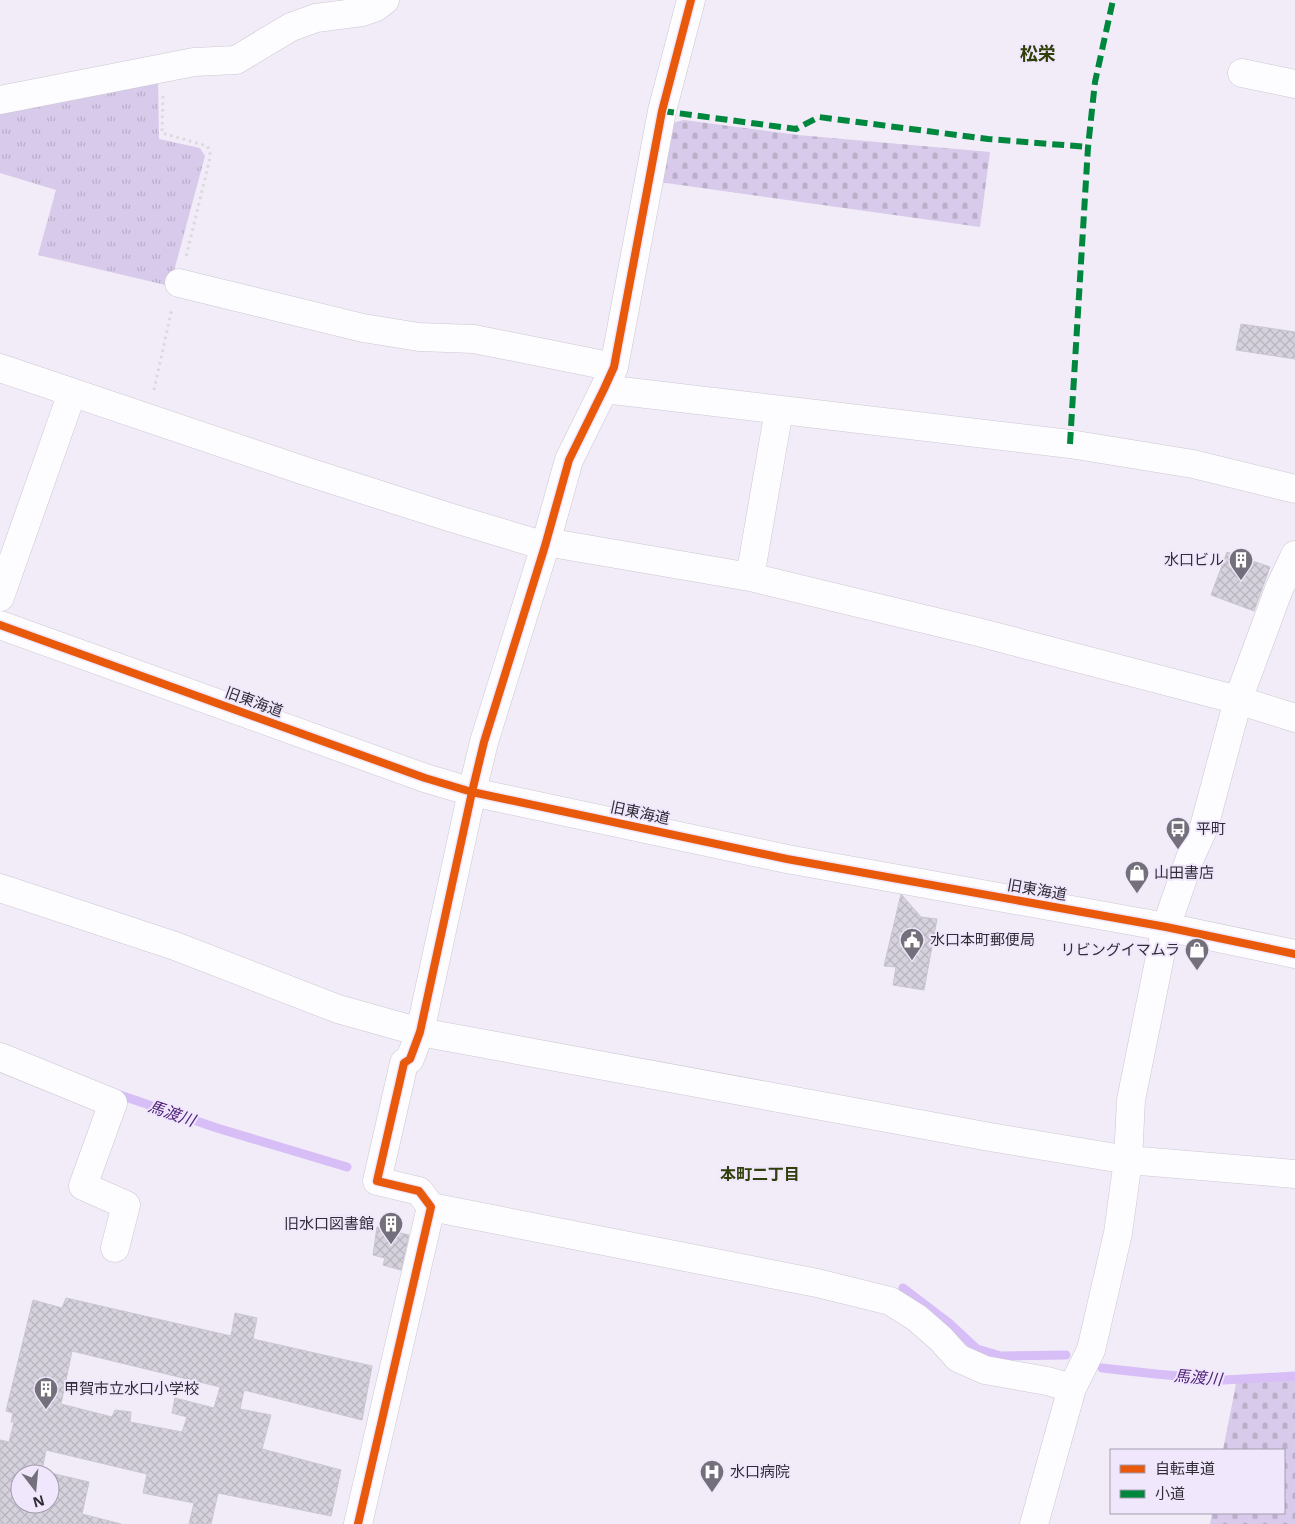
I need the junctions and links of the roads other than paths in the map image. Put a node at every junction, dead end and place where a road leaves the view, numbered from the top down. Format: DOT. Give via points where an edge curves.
graph roads {
  1 [pos="385,0"];
  2 [pos="691,0"];
  3 [pos="1242,73"];
  4 [pos="1295,84"];
  5 [pos="0,100"];
  6 [pos="179,284"];
  7 [pos="0,368"];
  8 [pos="609,378"];
  9 [pos="72,393"];
  10 [pos="779,410"];
  11 [pos="1295,489"];
  12 [pos="546,544"];
  13 [pos="1295,555"];
  14 [pos="750,577"];
  15 [pos="0,597"];
  16 [pos="0,624"];
  17 [pos="1238,700"];
  18 [pos="1295,718"];
  19 [pos="472,792"];
  20 [pos="0,888"];
  21 [pos="1166,927"];
  22 [pos="1295,954"];
  23 [pos="420,1032"];
  24 [pos="0,1057"];
  25 [pos="1128,1160"];
  26 [pos="1295,1174"];
  27 [pos="431,1207"];
  28 [pos="114,1248"];
  29 [pos="1072,1388"];
  30 [pos="358,1524"];
  31 [pos="1034,1524"];
  1 -- 5 [label="street" via="376,8 316,18 291,27 236,60 194,62"];
  2 -- 8 [label="street" via="662,112"];
  3 -- 4 [label="street"];
  6 -- 8 [label="street" via="362,328 419,337 474,339"];
  7 -- 9 [label="street"];
  8 -- 10 [label="street"];
  8 -- 12 [label="street" via="569,460"];
  9 -- 12 [label="street" via="405,503"];
  9 -- 15 [label="street"];
  10 -- 11 [label="street" via="1070,444 1193,464"];
  10 -- 14 [label="street"];
  12 -- 14 [label="street"];
  12 -- 19 [label="street" via="484,742"];
  13 -- 17 [label="street"];
  14 -- 17 [label="street"];
  16 -- 19 [label="street, 旧東海道" via="425,778"];
  17 -- 18 [label="street"];
  17 -- 21 [label="street" via="1204,826"];
  19 -- 21 [label="street, 旧東海道" via="787,859"];
  19 -- 23 [label="street"];
  20 -- 23 [label="street" via="175,946 338,1009"];
  21 -- 22 [label="street, 旧東海道"];
  21 -- 25 [label="street" via="1131,1100"];
  23 -- 25 [label="street"];
  23 -- 27 [label="street" via="410,1058 404,1063 377,1181 419,1191"];
  24 -- 28 [label="street" via="113,1103 83,1186 126,1206"];
  25 -- 26 [label="street"];
  25 -- 29 [label="street" via="1118,1234 1091,1350"];
  27 -- 29 [label="street" via="817,1283 890,1302 917,1318 958,1358 985,1370"];
  27 -- 30 [label="street"];
  29 -- 31 [label="street"];
}
